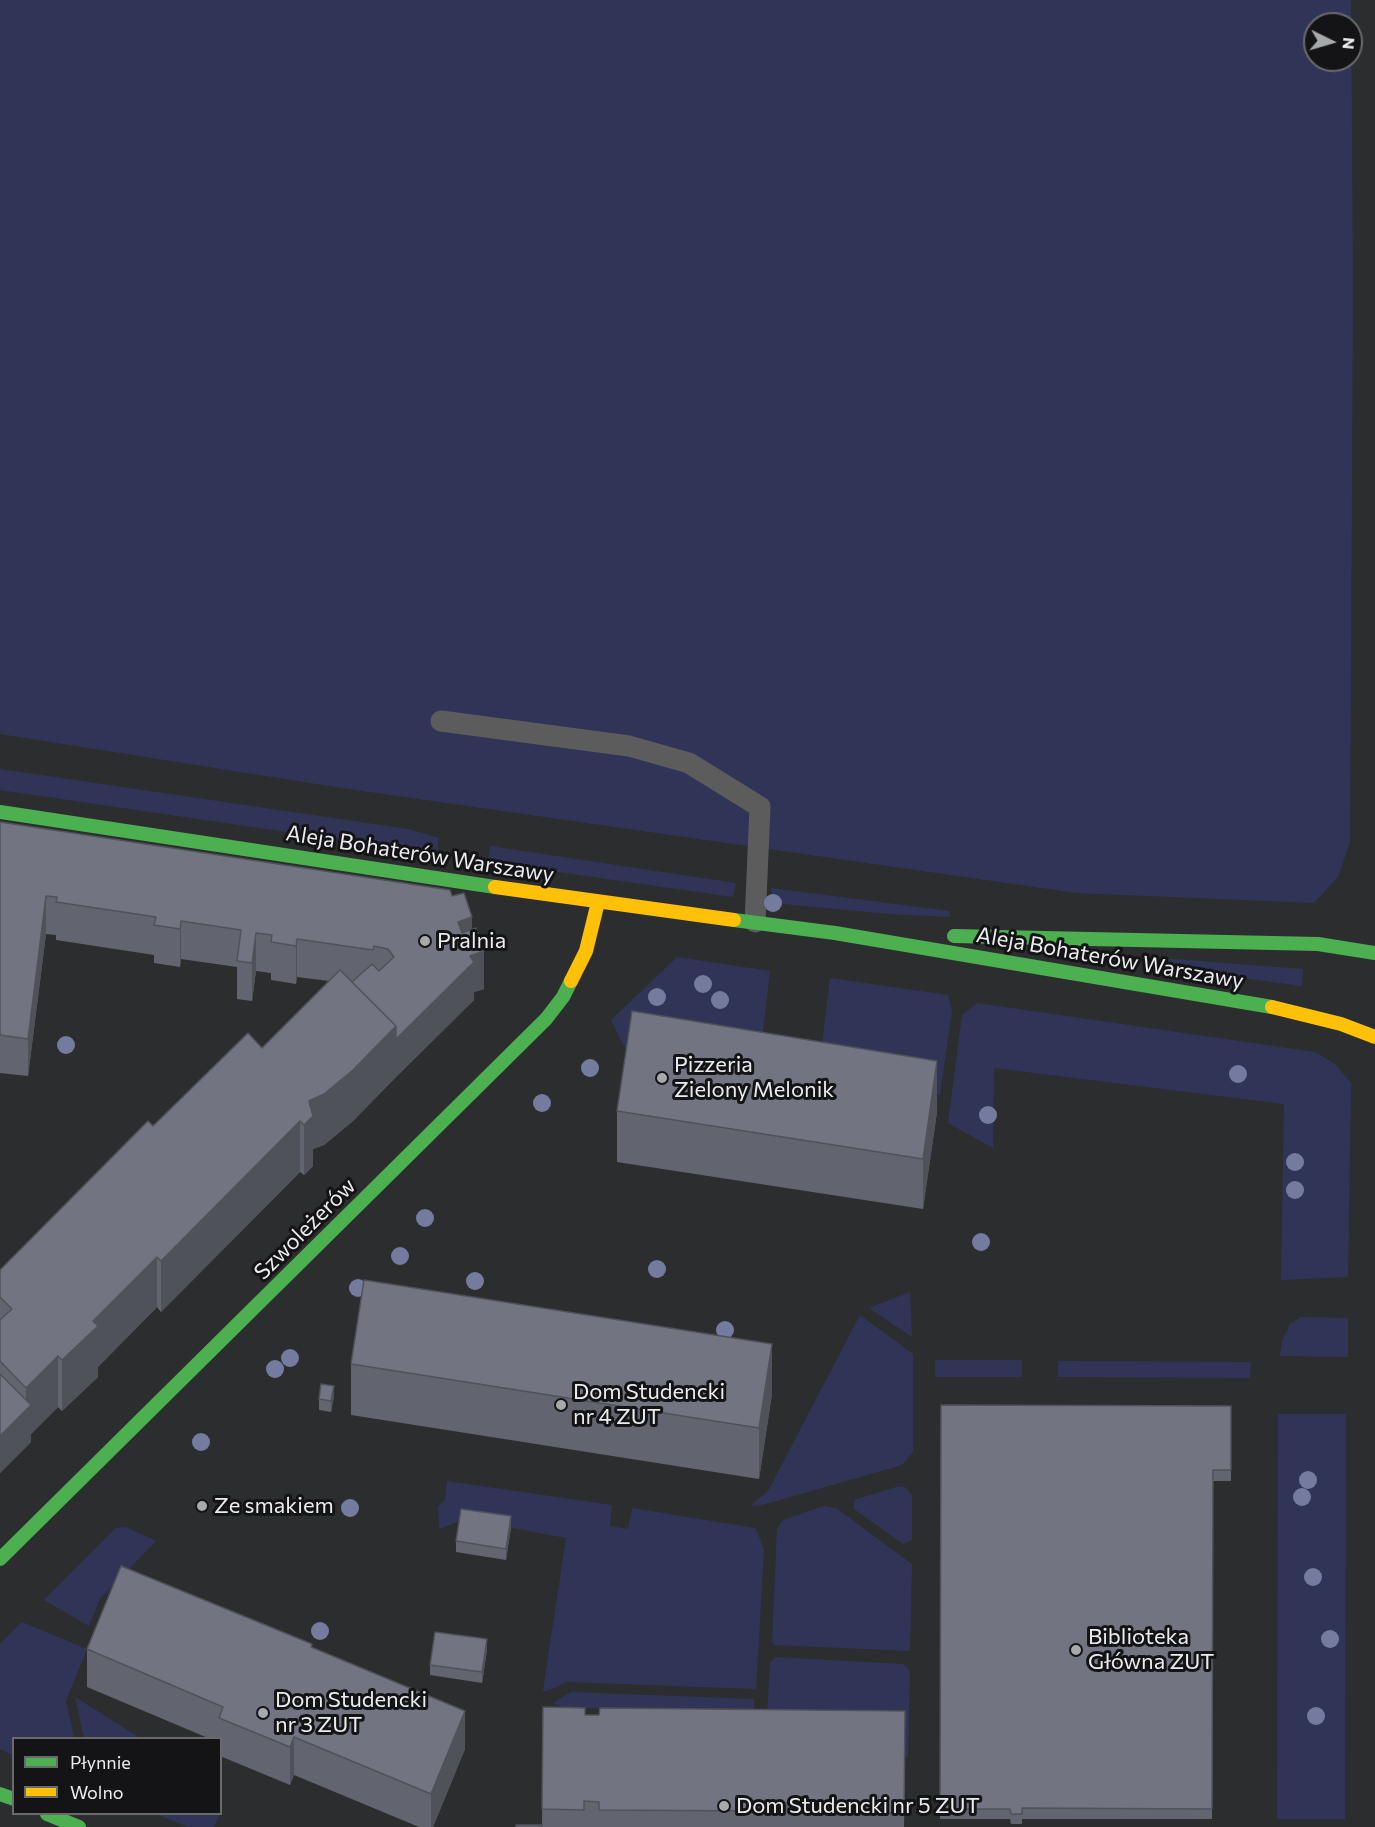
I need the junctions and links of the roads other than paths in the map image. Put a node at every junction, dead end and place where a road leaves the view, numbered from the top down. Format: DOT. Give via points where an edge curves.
graph roads {
  1 [pos="441,721"];
  2 [pos="0,812"];
  3 [pos="598,902"];
  4 [pos="755,922"];
  5 [pos="835,933"];
  6 [pos="1375,953"];
  7 [pos="1375,1037"];
  8 [pos="0,1559"];
  9 [pos="49,1815"];
  10 [pos="79,1827"];
  1 -- 4 [label="lane" via="649,752 689,763 760,807"];
  2 -- 3 [label="street, Aleja Bohaterów Warszawy"];
  3 -- 4 [label="street, Aleja Bohaterów Warszawy"];
  3 -- 8 [label="street, Szwoleżerów" via="586,951 563,997 546,1019"];
  4 -- 5 [label="street, Aleja Bohaterów Warszawy"];
  5 -- 6 [label="street, Aleja Bohaterów Warszawy" via="1318,944"];
  5 -- 7 [label="street, Aleja Bohaterów Warszawy" via="1286,1009"];
  9 -- 10 [label="street"];
}
